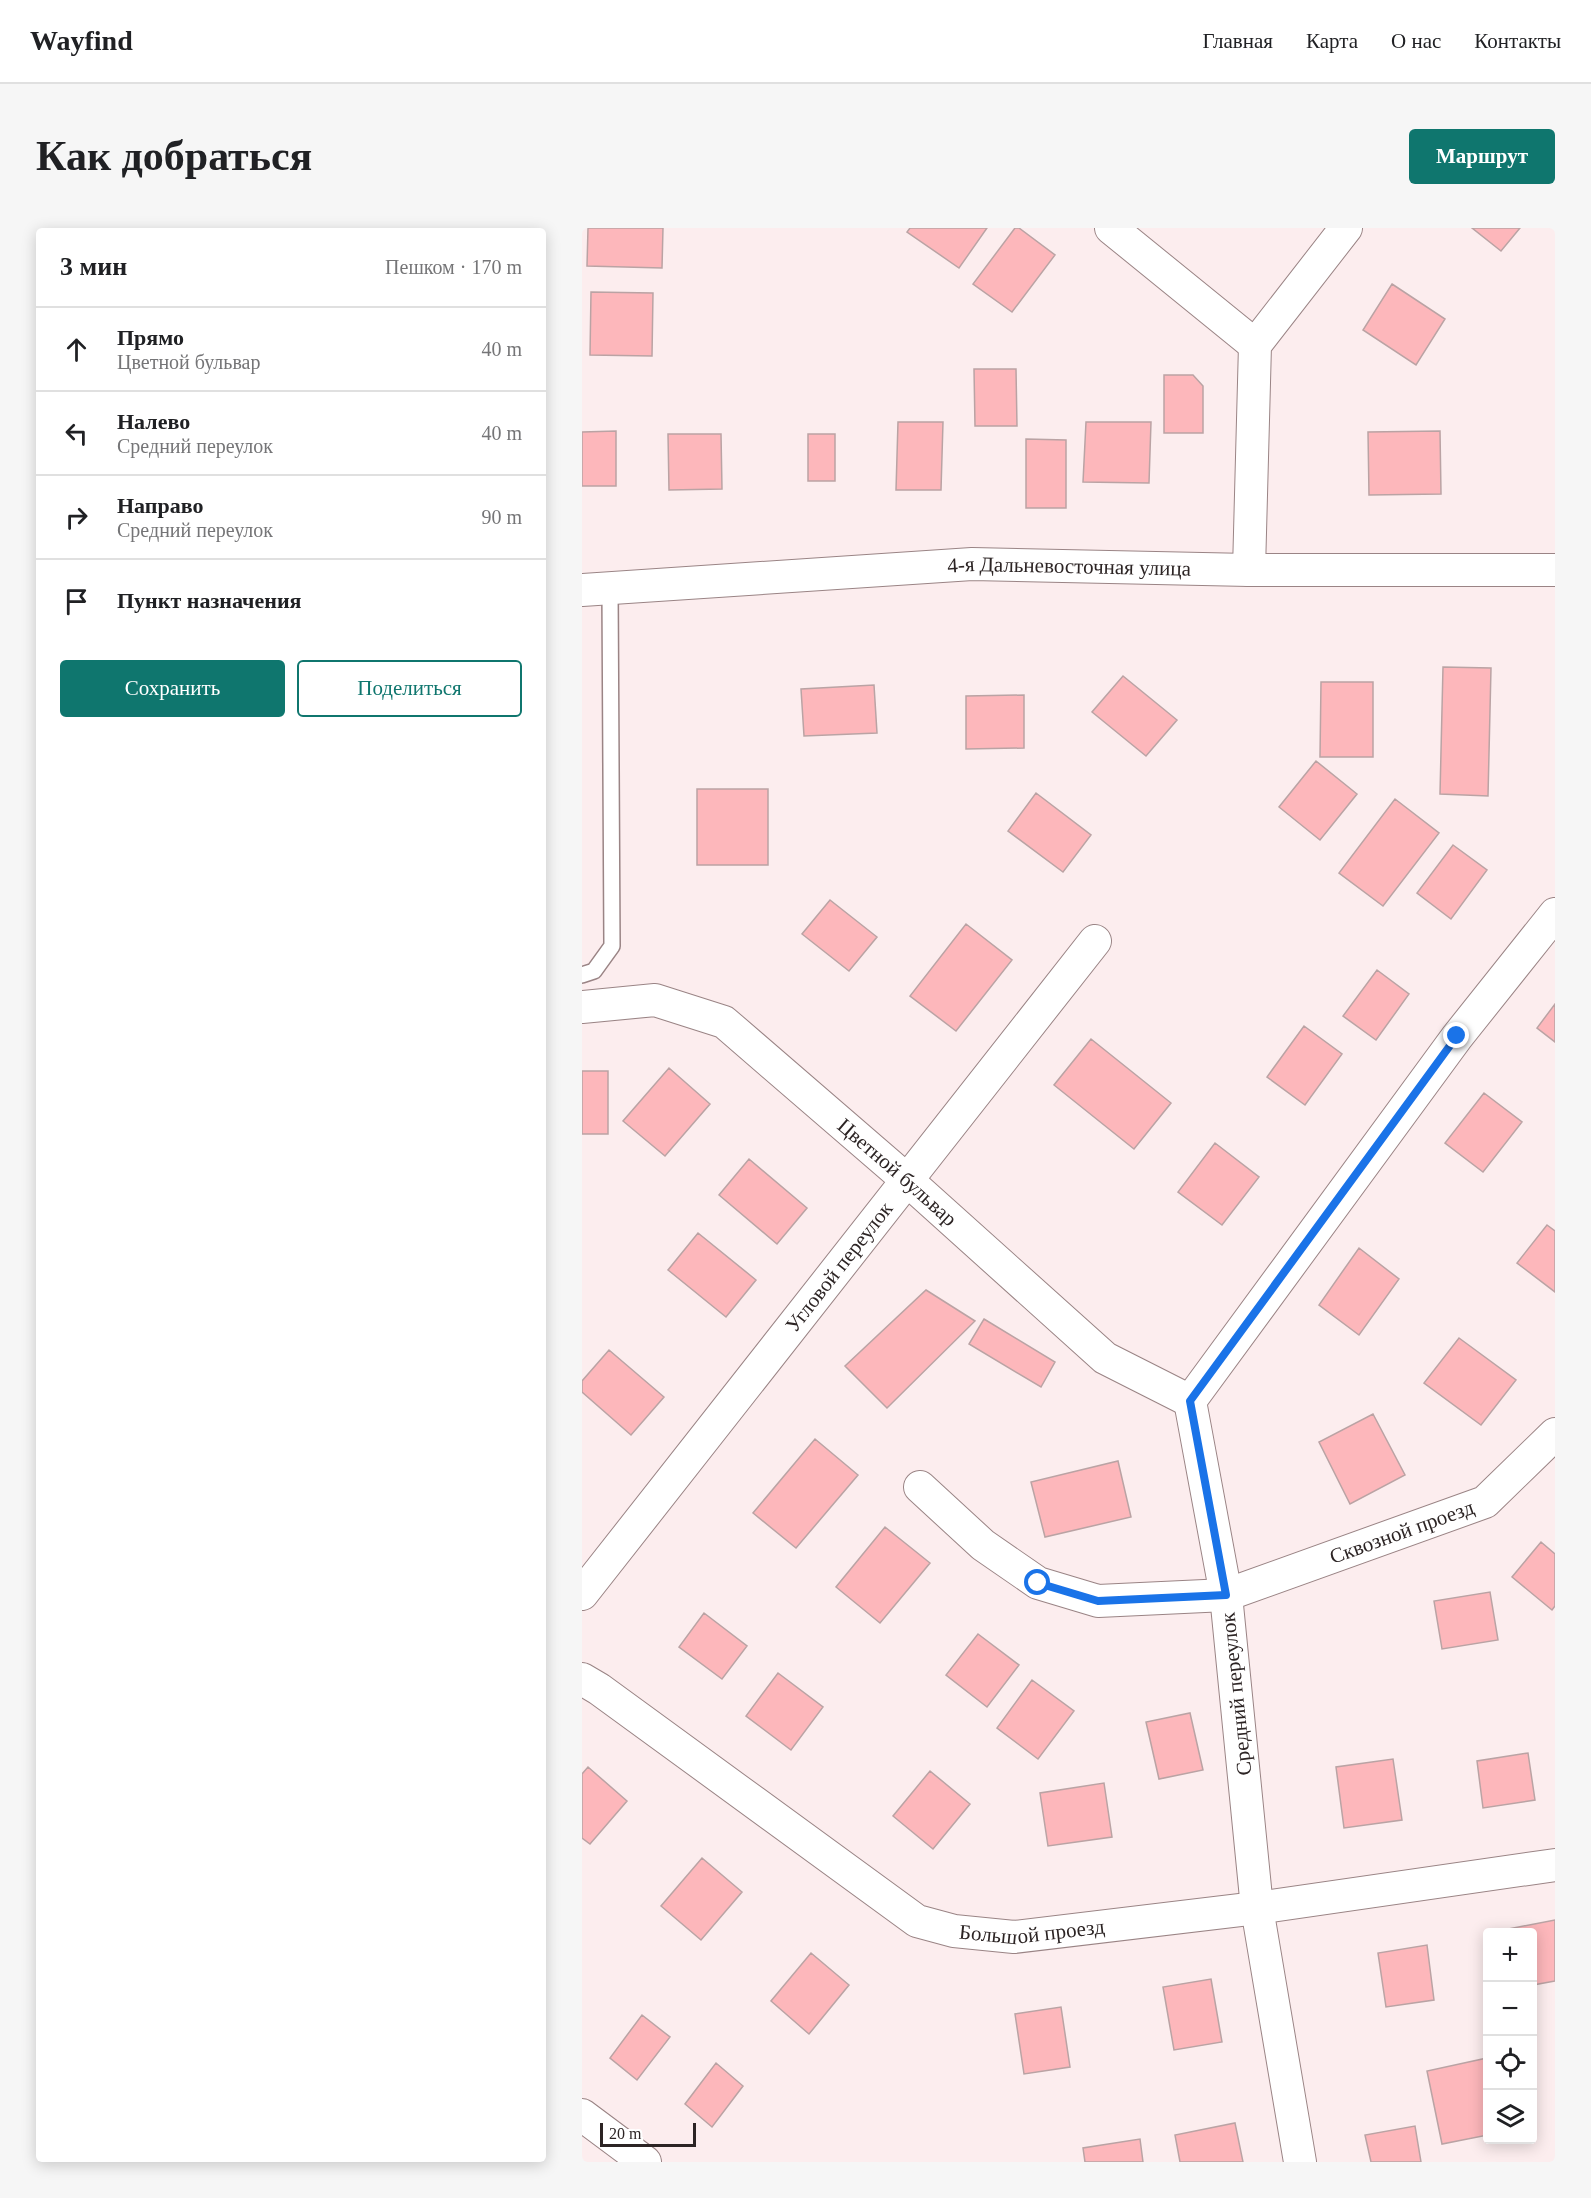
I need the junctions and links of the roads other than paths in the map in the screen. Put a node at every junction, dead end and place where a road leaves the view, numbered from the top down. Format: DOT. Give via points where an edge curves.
graph roads {
  1 [pos="1111,228"];
  2 [pos="1346,228"];
  3 [pos="1254,345"];
  4 [pos="1249,570"];
  5 [pos="1555,570"];
  6 [pos="596,589"];
  7 [pos="1555,914"];
  8 [pos="1095,941"];
  9 [pos="582,975"];
  10 [pos="582,1007"];
  11 [pos="907,1180"];
  12 [pos="1190,1401"];
  13 [pos="1555,1434"];
  14 [pos="920,1487"];
  15 [pos="582,1594"];
  16 [pos="1226,1595"];
  17 [pos="582,1679"];
  18 [pos="1555,1865"];
  19 [pos="1257,1908"];
  20 [pos="582,2115"];
  21 [pos="645,2162"];
  22 [pos="1300,2162"];
  1 -- 3 [label="street"];
  2 -- 3 [label="street"];
  3 -- 4 [label="street"];
  4 -- 5 [label="street, 4-я Дальневосточная улица"];
  4 -- 6 [label="street, 4-я Дальневосточная улица" via="972,564"];
  6 -- 9 [label="lane" via="612,946 594,971"];
  7 -- 12 [label="street" via="1457,1036"];
  8 -- 11 [label="street, Угловой переулок"];
  10 -- 11 [label="street, Цветной бульвар" via="655,1000 724,1022"];
  11 -- 12 [label="street, Цветной бульвар" via="1105,1359"];
  11 -- 15 [label="street, Угловой переулок"];
  12 -- 16 [label="street, Средний переулок"];
  13 -- 16 [label="street, Сквозной проезд" via="1485,1502"];
  14 -- 16 [label="street" via="983,1545 1038,1583 1098,1601"];
  16 -- 19 [label="street, Средний переулок"];
  17 -- 19 [label="street, Большой проезд" via="917,1921 1014,1937"];
  18 -- 19 [label="street, Большой проезд"];
  19 -- 22 [label="street, Средний переулок"];
  20 -- 21 [label="street"];
}
